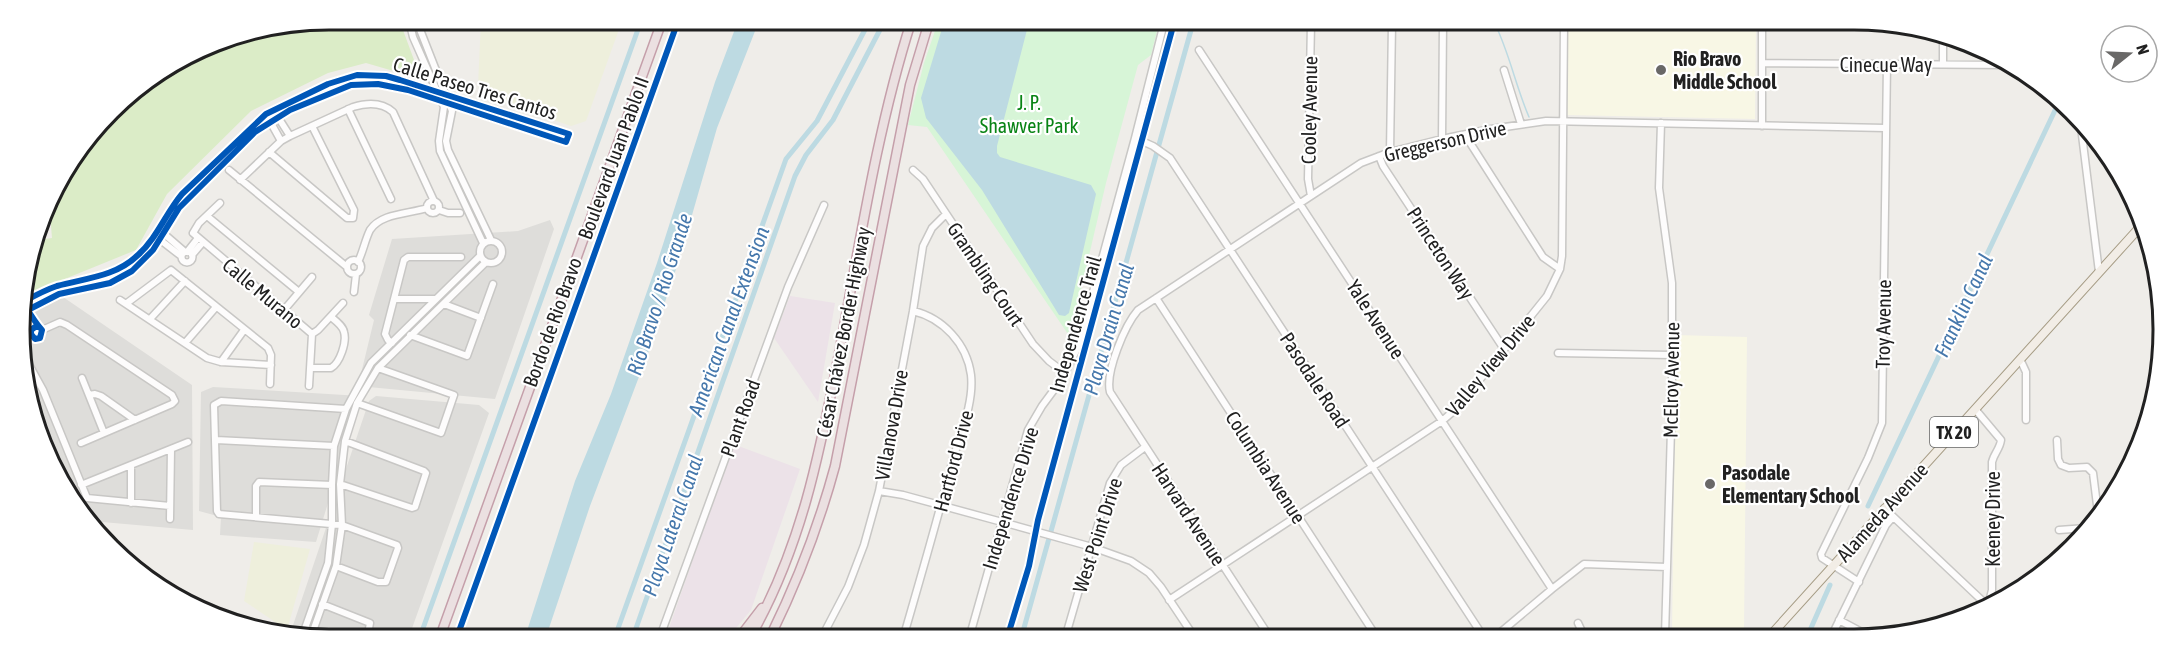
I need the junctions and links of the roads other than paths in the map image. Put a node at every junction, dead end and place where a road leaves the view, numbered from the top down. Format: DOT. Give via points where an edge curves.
graph roads {
  1 [pos="411,30"];
  2 [pos="420,30"];
  3 [pos="659,30"];
  4 [pos="909,30"];
  5 [pos="927,30"];
  6 [pos="1162,30"];
  7 [pos="1311,30"];
  8 [pos="1392,30"];
  9 [pos="1443,30"];
  10 [pos="1564,30"];
  11 [pos="1762,30"];
  12 [pos="1943,44"];
  13 [pos="1199,50"];
  14 [pos="1762,63"];
  15 [pos="1887,64"];
  16 [pos="1943,64"];
  17 [pos="1993,65"];
  18 [pos="1504,70"];
  19 [pos="436,90"];
  20 [pos="446,93"];
  21 [pos="440,99"];
  22 [pos="449,102"];
  23 [pos="273,109"];
  24 [pos="348,109"];
  25 [pos="266,114"];
  26 [pos="278,116"];
  27 [pos="270,121"];
  28 [pos="1562,121"];
  29 [pos="1661,123"];
  30 [pos="1521,124"];
  31 [pos="312,126"];
  32 [pos="1762,126"];
  33 [pos="1885,128"];
  34 [pos="1465,135"];
  35 [pos="290,136"];
  36 [pos="2082,136"];
  37 [pos="1135,138"];
  38 [pos="1442,139"];
  39 [pos="281,141"];
  40 [pos="269,152"];
  41 [pos="1390,152"];
  42 [pos="1379,156"];
  43 [pos="229,170"];
  44 [pos="913,170"];
  45 [pos="240,180"];
  46 [pos="1311,196"];
  47 [pos="391,199"];
  48 [pos="434,201"];
  49 [pos="220,203"];
  50 [pos="350,204"];
  51 [pos="1300,204"];
  52 [pos="824,205"];
  53 [pos="427,208"];
  54 [pos="439,210"];
  55 [pos="340,212"];
  56 [pos="460,213"];
  57 [pos="946,214"];
  58 [pos="207,216"];
  59 [pos="2136,231"];
  60 [pos="156,232"];
  61 [pos="162,237"];
  62 [pos="198,238"];
  63 [pos="491,240"];
  64 [pos="483,243"];
  65 [pos="1230,249"];
  66 [pos="185,256"];
  67 [pos="480,256"];
  68 [pos="461,257"];
  69 [pos="358,262"];
  70 [pos="486,262"];
  71 [pos="347,267"];
  72 [pos="1560,270"];
  73 [pos="172,272"];
  74 [pos="2099,272"];
  75 [pos="356,274"];
  76 [pos="312,277"];
  77 [pos="185,281"];
  78 [pos="492,284"];
  79 [pos="299,292"];
  80 [pos="354,292"];
  81 [pos="1156,297"];
  82 [pos="32,298"];
  83 [pos="394,299"];
  84 [pos="435,299"];
  85 [pos="343,303"];
  86 [pos="444,304"];
  87 [pos="216,307"];
  88 [pos="31,308"];
  89 [pos="284,310"];
  90 [pos="913,311"];
  91 [pos="331,317"];
  92 [pos="481,318"];
  93 [pos="150,319"];
  94 [pos="31,320"];
  95 [pos="30,323"];
  96 [pos="36,330"];
  97 [pos="244,330"];
  98 [pos="312,334"];
  99 [pos="410,335"];
  100 [pos="30,337"];
  101 [pos="391,342"];
  102 [pos="185,343"];
  103 [pos="397,347"];
  104 [pos="1504,349"];
  105 [pos="1558,353"];
  106 [pos="1671,355"];
  107 [pos="2020,359"];
  108 [pos="220,362"];
  109 [pos="271,365"];
  110 [pos="312,368"];
  111 [pos="378,368"];
  112 [pos="1065,373"];
  113 [pos="34,374"];
  114 [pos="82,378"];
  115 [pos="270,384"];
  116 [pos="309,386"];
  117 [pos="1110,392"];
  118 [pos="89,395"];
  119 [pos="357,403"];
  120 [pos="346,409"];
  121 [pos="1975,409"];
  122 [pos="135,420"];
  123 [pos="2026,420"];
  124 [pos="1442,421"];
  125 [pos="104,433"];
  126 [pos="216,440"];
  127 [pos="2057,440"];
  128 [pos="345,441"];
  129 [pos="188,442"];
  130 [pos="81,443"];
  131 [pos="334,446"];
  132 [pos="1145,447"];
  133 [pos="171,449"];
  134 [pos="131,465"];
  135 [pos="1372,467"];
  136 [pos="340,484"];
  137 [pos="81,485"];
  138 [pos="332,485"];
  139 [pos="879,491"];
  140 [pos="131,503"];
  141 [pos="2097,504"];
  142 [pos="170,506"];
  143 [pos="941,506"];
  144 [pos="1884,508"];
  145 [pos="1298,516"];
  146 [pos="256,517"];
  147 [pos="1892,518"];
  148 [pos="170,519"];
  149 [pos="1002,522"];
  150 [pos="332,524"];
  151 [pos="342,525"];
  152 [pos="2077,529"];
  153 [pos="2059,530"];
  154 [pos="1092,547"];
  155 [pos="1223,565"];
  156 [pos="336,566"];
  157 [pos="1833,566"];
  158 [pos="1667,567"];
  159 [pos="777,582"];
  160 [pos="1859,582"];
  161 [pos="1552,588"];
  162 [pos="1991,595"];
  163 [pos="1169,600"];
  164 [pos="1981,600"];
  165 [pos="322,604"];
  166 [pos="1839,620"];
  167 [pos="1578,623"];
  168 [pos="305,628"];
  169 [pos="314,628"];
  170 [pos="369,629"];
  171 [pos="443,629"];
  172 [pos="663,629"];
  173 [pos="746,629"];
  174 [pos="754,629"];
  175 [pos="773,629"];
  176 [pos="826,629"];
  177 [pos="906,629"];
  178 [pos="972,629"];
  179 [pos="1068,629"];
  180 [pos="1188,629"];
  181 [pos="1264,629"];
  182 [pos="1371,629"];
  183 [pos="1478,629"];
  184 [pos="1504,629"];
  185 [pos="1581,629"];
  186 [pos="1665,629"];
  187 [pos="1775,629"];
  188 [pos="1835,629"];
  189 [pos="1856,629"];
  1 -- 19 [label="street"];
  2 -- 20 [label="street"];
  3 -- 171 [label="highway, Boulevard Juan Pablo II"];
  4 -- 159 [label="highway, César Chávez Border Highway" via="889,100 819,459 800,525"];
  5 -- 175 [label="highway, César Chávez Border Highway" via="910,85 834,466 813,540"];
  6 -- 37 [label="street, Independence Drive"];
  7 -- 46 [label="street, Cooley Avenue"];
  8 -- 41 [label="street"];
  9 -- 38 [label="street"];
  10 -- 28 [label="street, Valley View Drive"];
  11 -- 14 [label="street"];
  12 -- 16 [label="street"];
  13 -- 51 [label="street, Yale Avenue"];
  14 -- 15 [label="street, Cinecue Way"];
  14 -- 32 [label="street"];
  15 -- 16 [label="street, Cinecue Way"];
  15 -- 33 [label="street, Troy Avenue"];
  16 -- 17 [label="street, Cinecue Way"];
  18 -- 30 [label="street"];
  19 -- 20 [label="street, Calle Paseo Tres Cantos"];
  19 -- 21 [label="street"];
  19 -- 23 [label="street, Calle Paseo Tres Cantos" via="386,76 357,75"];
  20 -- 22 [label="street"];
  20 -- 22 [label="street, Calle Paseo Tres Cantos" via="569,134 567,142"];
  21 -- 22 [label="street, Calle Paseo Tres Cantos"];
  21 -- 26 [label="street, Calle Paseo Tres Cantos" via="362,83 338,89"];
  21 -- 64 [label="street" via="444,112 440,151"];
  22 -- 63 [label="street" via="452,111 448,150"];
  23 -- 25 [label="street, Calle Paseo Tres Cantos"];
  23 -- 26 [label="street"];
  24 -- 31 [label="street"];
  24 -- 47 [label="street"];
  24 -- 48 [label="street" via="363,104 393,112"];
  25 -- 27 [label="street"];
  25 -- 60 [label="street, Calle Paseo Tres Cantos" via="182,194"];
  26 -- 27 [label="street, Calle Paseo Tres Cantos"];
  26 -- 35 [label="street"];
  27 -- 39 [label="street"];
  27 -- 61 [label="street, Calle Paseo Tres Cantos" via="179,208"];
  28 -- 29 [label="street, Greggerson Drive"];
  28 -- 30 [label="street, Greggerson Drive"];
  28 -- 72 [label="street, Valley View Drive"];
  29 -- 32 [label="street, Greggerson Drive"];
  29 -- 106 [label="street, McElroy Avenue" via="1659,188 1672,282"];
  30 -- 34 [label="street, Greggerson Drive"];
  31 -- 35 [label="street"];
  31 -- 50 [label="street"];
  32 -- 33 [label="street, Greggerson Drive"];
  33 -- 157 [label="street, Troy Avenue" via="1882,423 1821,554"];
  34 -- 38 [label="street, Greggerson Drive"];
  34 -- 72 [label="street" via="1543,257"];
  35 -- 39 [label="street"];
  36 -- 74 [label="street"];
  37 -- 65 [label="street, Pasodale Road" via="1170,158"];
  37 -- 112 [label="street, Independence Drive" via="1078,347"];
  38 -- 41 [label="street, Greggerson Drive"];
  39 -- 40 [label="street"];
  40 -- 45 [label="street"];
  40 -- 55 [label="street"];
  41 -- 42 [label="street, Greggerson Drive"];
  42 -- 46 [label="street, Greggerson Drive" via="1361,163"];
  42 -- 104 [label="street, Princeton Way"];
  43 -- 45 [label="street"];
  44 -- 57 [label="street, Grambling Court"];
  45 -- 71 [label="street"];
  46 -- 51 [label="street, Greggerson Drive"];
  48 -- 53 [label="street"];
  48 -- 54 [label="street"];
  49 -- 58 [label="street"];
  50 -- 55 [label="street"];
  50 -- 55 [label="street" via="355,213 353,218"];
  51 -- 65 [label="street, Greggerson Drive"];
  51 -- 124 [label="street, Yale Avenue"];
  52 -- 172 [label="street, Plant Road" via="788,287"];
  53 -- 54 [label="street" via="432,213"];
  53 -- 69 [label="street" via="376,223"];
  54 -- 56 [label="street"];
  57 -- 90 [label="street, Villanova Drive" via="932,228 923,246"];
  57 -- 112 [label="street, Grambling Court" via="1033,344"];
  58 -- 62 [label="street"];
  58 -- 79 [label="street"];
  59 -- 74 [label="main road, Alameda Avenue / TX 20"];
  60 -- 61 [label="street"];
  60 -- 82 [label="street, Calle Paseo Tres Cantos" via="140,254 121,268 54,287"];
  61 -- 66 [label="street"];
  61 -- 88 [label="street, Calle Paseo Tres Cantos" via="143,262 122,277 97,287 59,294"];
  62 -- 66 [label="street"];
  62 -- 89 [label="street, Calle Murano"];
  63 -- 64 [label="street"];
  63 -- 70 [label="street" via="497,242 502,252 497,261"];
  64 -- 67 [label="street"];
  65 -- 81 [label="street, Greggerson Drive"];
  65 -- 135 [label="street, Pasodale Road"];
  66 -- 73 [label="street"];
  67 -- 70 [label="street"];
  67 -- 84 [label="street"];
  68 -- 83 [label="street" via="405,258"];
  69 -- 71 [label="street" via="352,261"];
  69 -- 75 [label="street" via="360,270"];
  70 -- 86 [label="street"];
  71 -- 75 [label="street"];
  72 -- 104 [label="street, Valley View Drive" via="1547,296"];
  73 -- 77 [label="street"];
  73 -- 93 [label="street" via="123,302"];
  74 -- 107 [label="main road, Alameda Avenue / TX 20"];
  75 -- 80 [label="street"];
  76 -- 79 [label="street"];
  77 -- 87 [label="street"];
  77 -- 93 [label="street"];
  78 -- 92 [label="street"];
  79 -- 89 [label="street"];
  81 -- 117 [label="street, Greggerson Drive" via="1138,310 1126,326 1109,379"];
  81 -- 145 [label="street, Columbia Avenue"];
  83 -- 84 [label="street"];
  83 -- 101 [label="street" via="386,334"];
  84 -- 101 [label="street"];
  85 -- 91 [label="street"];
  86 -- 92 [label="street"];
  86 -- 99 [label="street"];
  87 -- 97 [label="street"];
  87 -- 102 [label="street"];
  89 -- 98 [label="street, Calle Murano"];
  90 -- 139 [label="street, Villanova Drive"];
  90 -- 143 [label="street, Hartford Drive" via="936,321 952,335 970,370 971,394"];
  91 -- 98 [label="street"];
  91 -- 110 [label="street" via="345,334 339,361 331,368"];
  92 -- 99 [label="street" via="467,357"];
  93 -- 102 [label="street"];
  94 -- 96 [label="street"];
  95 -- 96 [label="street"];
  96 -- 100 [label="street"];
  96 -- 122 [label="street" via="60,322 67,325 175,401"];
  97 -- 108 [label="street"];
  97 -- 109 [label="street" via="268,348"];
  98 -- 110 [label="street, Calle Murano"];
  99 -- 103 [label="street"];
  101 -- 103 [label="street"];
  101 -- 120 [label="street" via="371,363"];
  102 -- 108 [label="street"];
  103 -- 111 [label="street"];
  104 -- 124 [label="street, Valley View Drive"];
  105 -- 106 [label="street"];
  106 -- 158 [label="street, McElroy Avenue"];
  107 -- 121 [label="main road, Alameda Avenue / TX 20"];
  107 -- 123 [label="street" via="2026,372"];
  108 -- 109 [label="street"];
  109 -- 115 [label="street"];
  110 -- 116 [label="street, Calle Murano"];
  111 -- 119 [label="street"];
  111 -- 119 [label="street" via="454,395 441,433"];
  112 -- 149 [label="street, Independence Drive" via="1028,430"];
  113 -- 137 [label="street"];
  114 -- 118 [label="street"];
  117 -- 132 [label="street, Harvard Avenue"];
  118 -- 122 [label="street" via="101,396"];
  118 -- 125 [label="street"];
  119 -- 128 [label="street"];
  120 -- 126 [label="street" via="217,402"];
  120 -- 131 [label="street"];
  121 -- 144 [label="main road, Alameda Avenue / TX 20"];
  121 -- 162 [label="street, Keeney Drive" via="2001,440 1992,462"];
  122 -- 125 [label="street"];
  124 -- 135 [label="street, Valley View Drive"];
  124 -- 161 [label="street, Yale Avenue"];
  125 -- 130 [label="street"];
  126 -- 131 [label="street"];
  126 -- 146 [label="street" via="217,511"];
  127 -- 141 [label="street" via="2061,465 2087,467 2093,473"];
  128 -- 136 [label="street"];
  128 -- 136 [label="street" via="426,473 412,508"];
  129 -- 133 [label="street"];
  131 -- 138 [label="street"];
  132 -- 154 [label="street, West Point Drive" via="1121,465 1110,483"];
  132 -- 155 [label="street, Harvard Avenue"];
  133 -- 134 [label="street"];
  133 -- 142 [label="street"];
  134 -- 137 [label="street"];
  134 -- 140 [label="street"];
  135 -- 145 [label="street, Valley View Drive"];
  135 -- 183 [label="street, Pasodale Road"];
  136 -- 151 [label="street"];
  137 -- 140 [label="street" via="87,498"];
  138 -- 146 [label="street" via="259,482"];
  138 -- 150 [label="street"];
  139 -- 143 [label="street"];
  139 -- 176 [label="street, Villanova Drive" via="857,566"];
  140 -- 142 [label="street"];
  142 -- 148 [label="street"];
  143 -- 149 [label="street"];
  143 -- 177 [label="street, Hartford Drive"];
  144 -- 147 [label="street"];
  144 -- 157 [label="main road, Alameda Avenue / TX 20"];
  145 -- 155 [label="street, Valley View Drive"];
  145 -- 182 [label="street, Columbia Avenue"];
  146 -- 150 [label="street"];
  147 -- 160 [label="street"];
  147 -- 164 [label="street"];
  149 -- 154 [label="street"];
  149 -- 178 [label="street, Independence Drive"];
  150 -- 151 [label="street"];
  150 -- 168 [label="street" via="328,563"];
  151 -- 156 [label="street"];
  151 -- 156 [label="street" via="395,542 398,548 383,584"];
  152 -- 153 [label="street"];
  154 -- 163 [label="street" via="1131,561 1149,573"];
  154 -- 179 [label="street, West Point Drive"];
  155 -- 163 [label="street, Valley View Drive"];
  155 -- 181 [label="street, Harvard Avenue"];
  156 -- 165 [label="street"];
  157 -- 160 [label="street"];
  157 -- 187 [label="main road, Alameda Avenue / TX 20"];
  158 -- 161 [label="street" via="1587,564"];
  158 -- 186 [label="street, McElroy Avenue"];
  159 -- 173 [label="highway"];
  159 -- 174 [label="highway, César Chávez Border Highway"];
  160 -- 166 [label="street"];
  161 -- 184 [label="street"];
  163 -- 180 [label="street"];
  165 -- 169 [label="street"];
  165 -- 170 [label="street" via="370,623"];
  166 -- 188 [label="street"];
  166 -- 189 [label="street"];
  167 -- 185 [label="street"];
}
